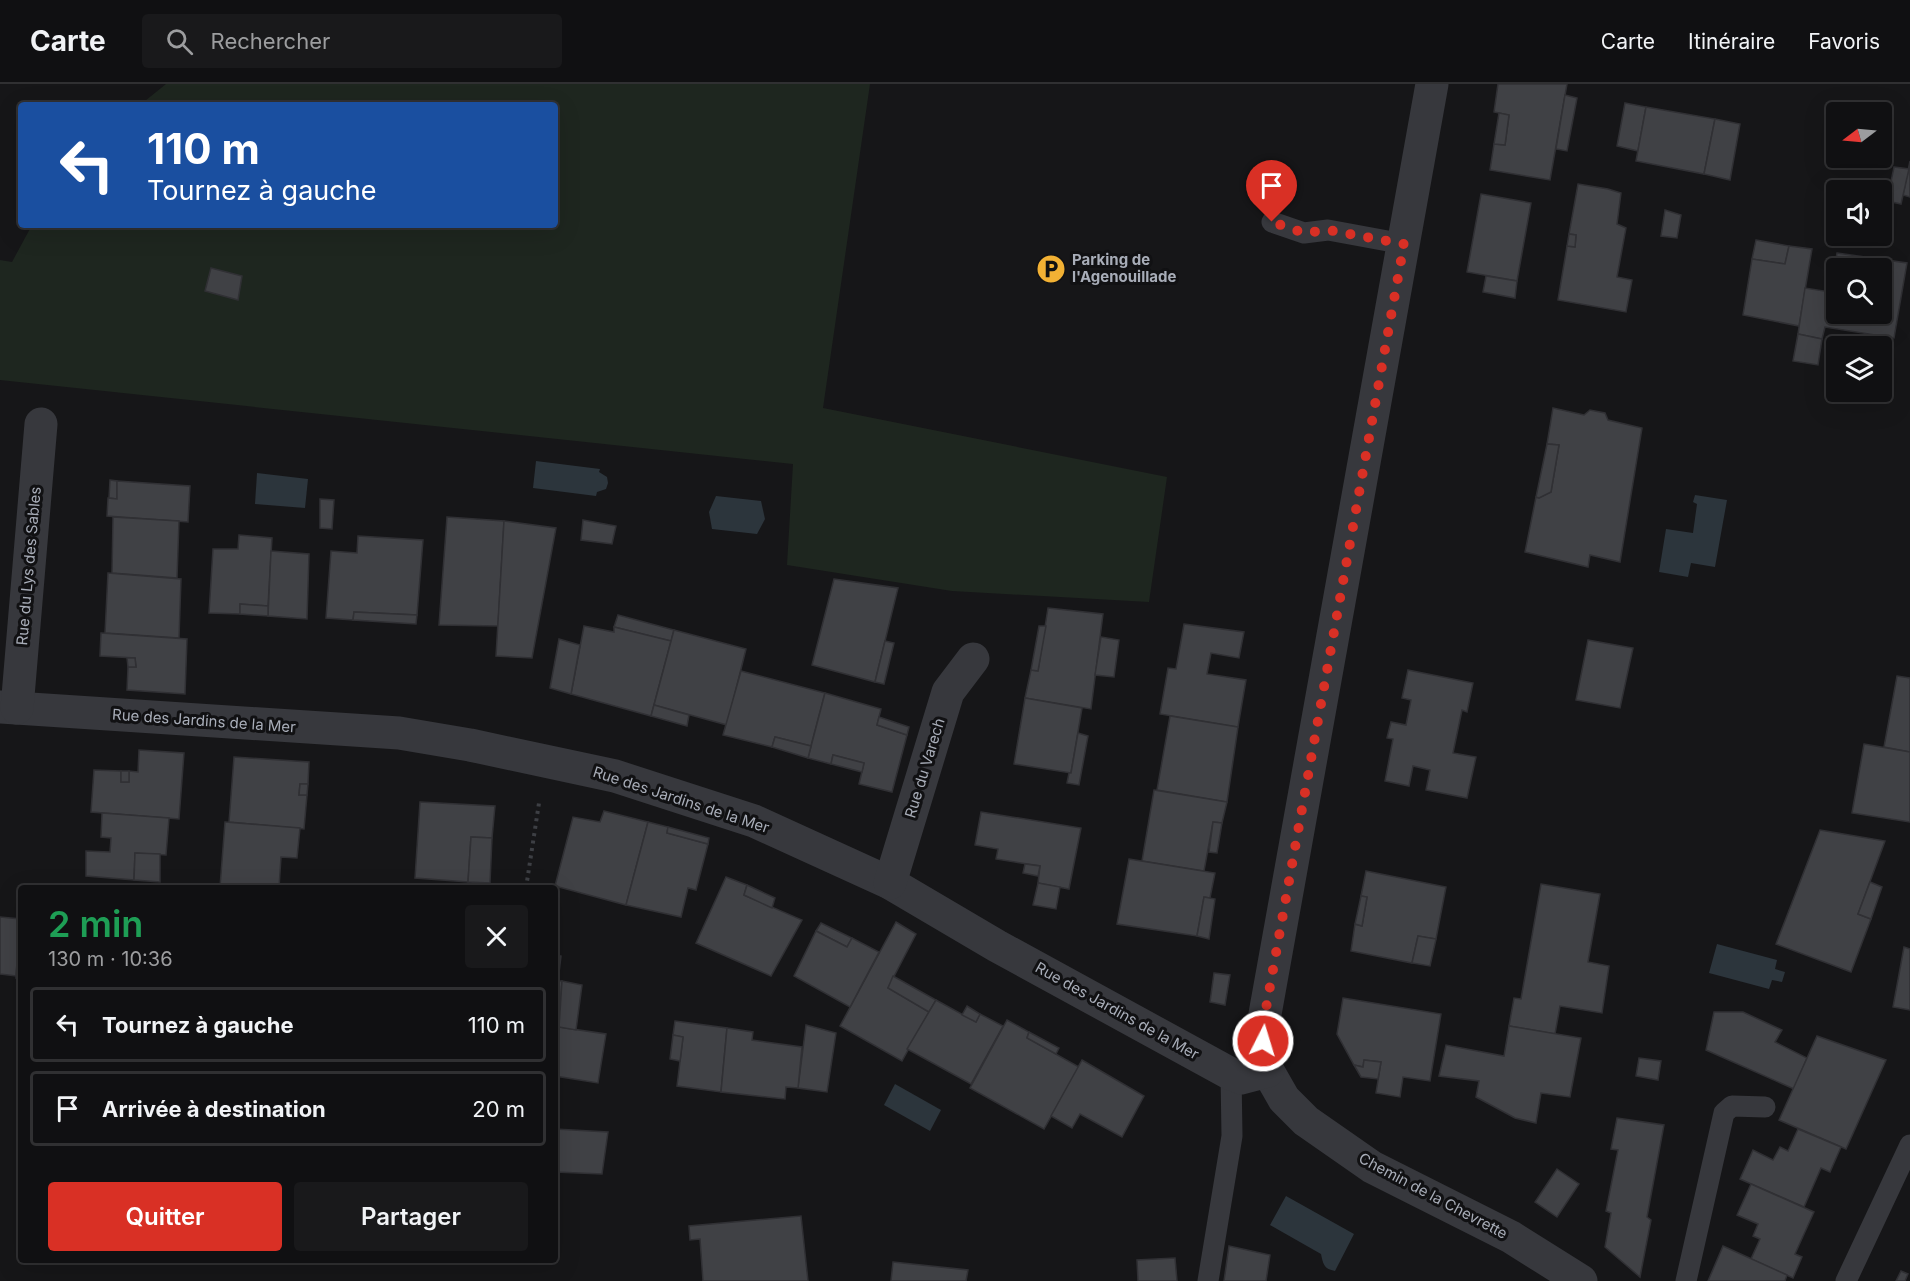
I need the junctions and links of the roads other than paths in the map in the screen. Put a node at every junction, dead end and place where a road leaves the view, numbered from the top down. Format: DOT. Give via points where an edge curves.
graph roads {
  1 [pos="1432,84"];
  2 [pos="1272,222"];
  3 [pos="1404,244"];
  4 [pos="41,424"];
  5 [pos="973,659"];
  6 [pos="9,707"];
  7 [pos="890,883"];
  8 [pos="1268,1071"];
  9 [pos="1231,1074"];
  10 [pos="1765,1107"];
  11 [pos="1910,1145"];
  12 [pos="1208,1281"];
  13 [pos="1581,1281"];
  14 [pos="1686,1281"];
  15 [pos="1846,1281"];
  1 -- 3 [label="street, Chemin de la Chevrette"];
  2 -- 3 [label="lane" via="1304,233 1328,230"];
  3 -- 8 [label="street, Chemin de la Chevrette" via="1265,1014 1263,1041"];
  4 -- 6 [label="street, Rue du Lys des Sables"];
  5 -- 7 [label="street, Rue du Varech" via="948,692"];
  6 -- 7 [label="street, Rue des Jardins de la Mer" via="399,733 470,745 615,776 754,821"];
  7 -- 9 [label="street, Rue des Jardins de la Mer"];
  8 -- 9 [label="street" via="1241,1078"];
  8 -- 13 [label="street, Chemin de la Chevrette" via="1284,1099 1306,1121 1372,1167 1512,1237"];
  9 -- 12 [label="lane" via="1232,1136"];
  10 -- 14 [label="lane" via="1732,1106 1724,1113"];
  11 -- 15 [label="lane"];
}
